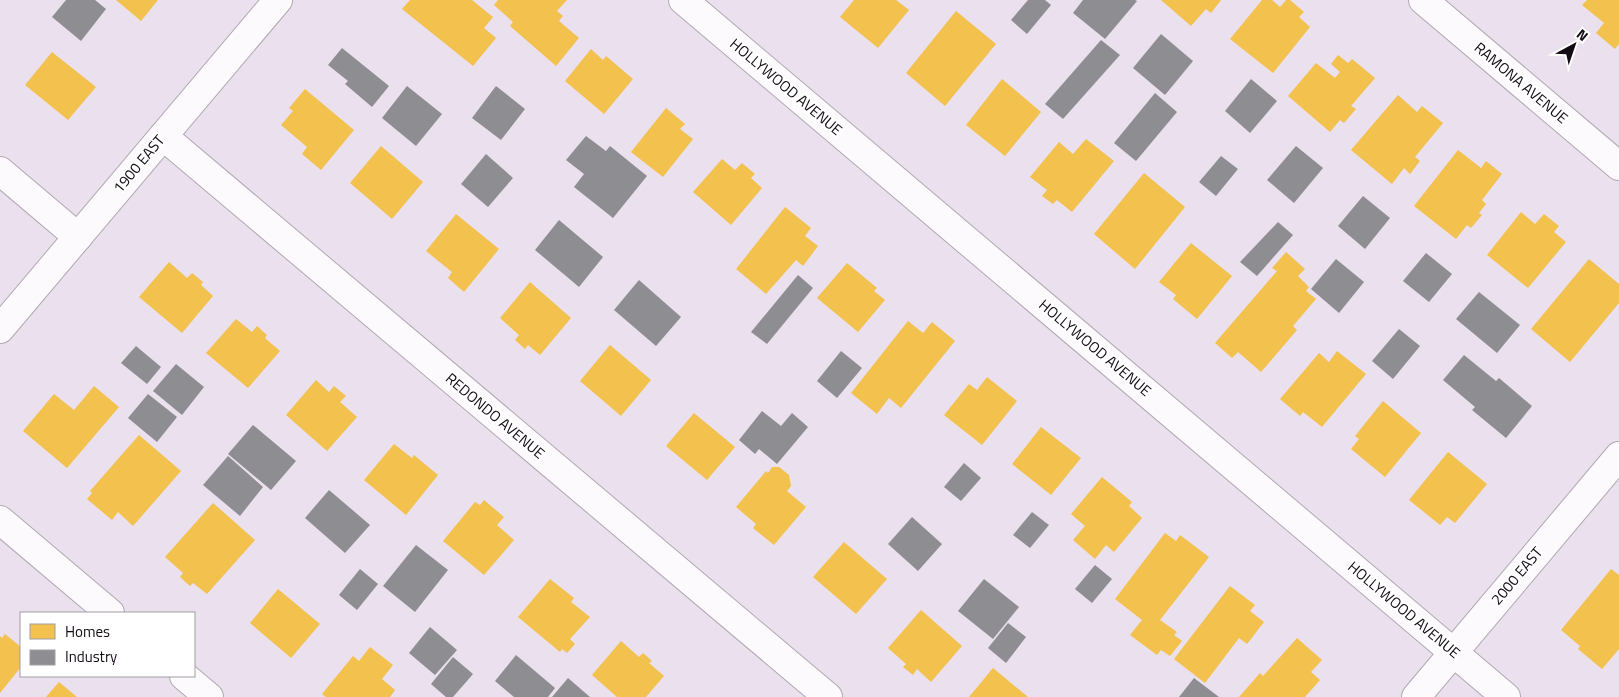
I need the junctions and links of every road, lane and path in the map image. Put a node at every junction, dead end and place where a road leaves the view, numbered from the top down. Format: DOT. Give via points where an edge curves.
graph roads {
  1 [pos="278,0"];
  2 [pos="683,0"];
  3 [pos="1423,0"];
  4 [pos="163,136"];
  5 [pos="1619,166"];
  6 [pos="0,172"];
  7 [pos="78,237"];
  8 [pos="0,329"];
  9 [pos="1619,456"];
  10 [pos="0,520"];
  11 [pos="109,612"];
  12 [pos="1454,652"];
  13 [pos="185,677"];
  14 [pos="209,697"];
  15 [pos="828,697"];
  16 [pos="1416,697"];
  17 [pos="1506,697"];
  1 -- 4 [label="street, 1900 EAST"];
  2 -- 12 [label="street, HOLLYWOOD AVENUE"];
  3 -- 5 [label="street, RAMONA AVENUE"];
  4 -- 7 [label="street, 1900 EAST"];
  4 -- 15 [label="street, REDONDO AVENUE"];
  6 -- 7 [label="street"];
  7 -- 8 [label="street, 1900 EAST"];
  9 -- 12 [label="street, 2000 EAST"];
  10 -- 11 [label="street"];
  12 -- 16 [label="street, 2000 EAST"];
  12 -- 17 [label="street, HOLLYWOOD AVENUE"];
  13 -- 14 [label="street"];
}
